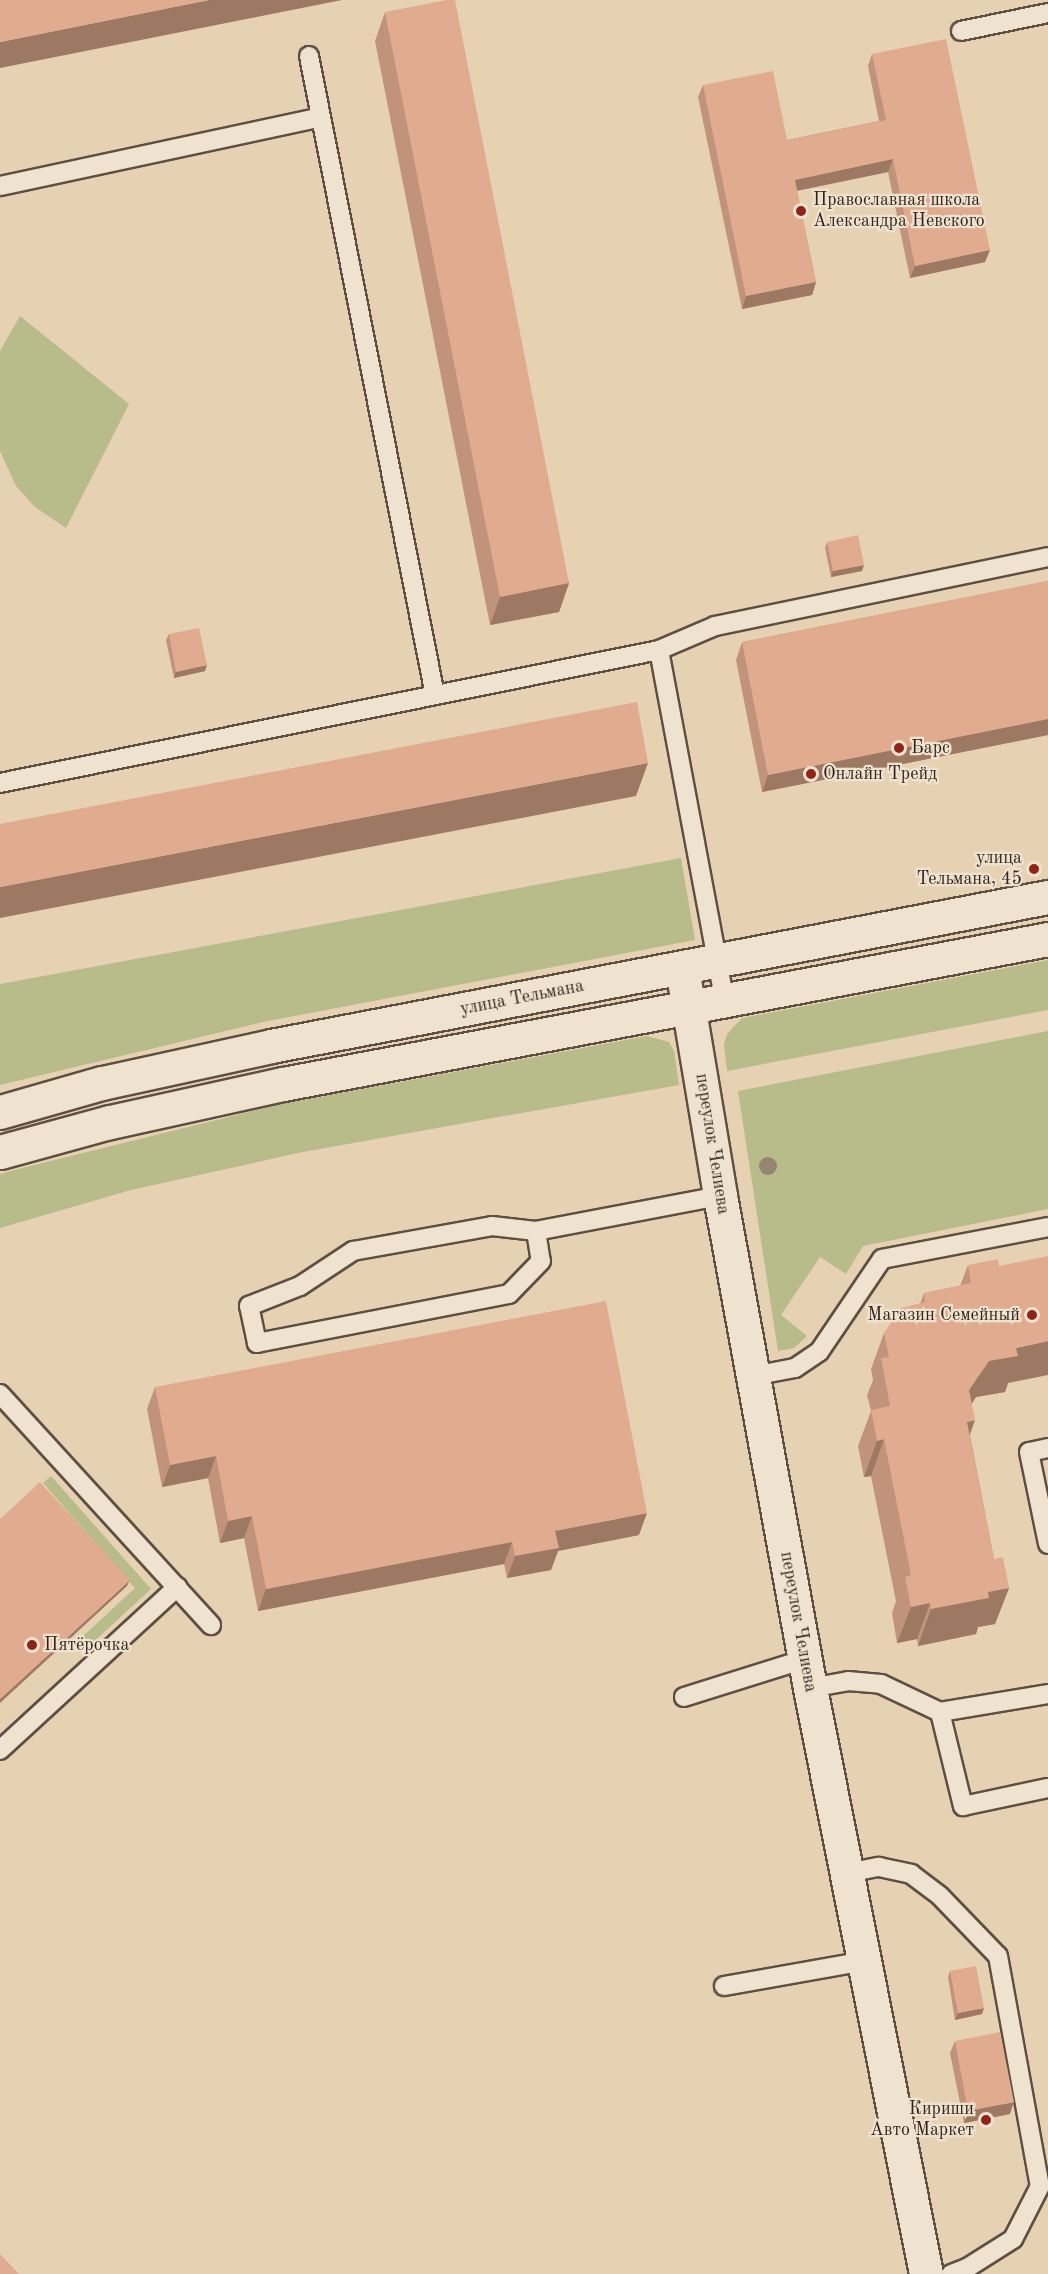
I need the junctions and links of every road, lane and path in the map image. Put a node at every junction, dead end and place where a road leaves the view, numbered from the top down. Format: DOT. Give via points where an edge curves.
graph roads {
  1 [pos="1048,13"];
  2 [pos="961,31"];
  3 [pos="309,56"];
  4 [pos="321,117"];
  5 [pos="0,186"];
  6 [pos="1048,557"];
  7 [pos="659,650"];
  8 [pos="435,695"];
  9 [pos="0,783"];
  10 [pos="1048,897"];
  11 [pos="1048,939"];
  12 [pos="718,961"];
  13 [pos="682,968"];
  14 [pos="725,1001"];
  15 [pos="689,1007"];
  16 [pos="0,1112"];
  17 [pos="0,1152"];
  18 [pos="720,1196"];
  19 [pos="1048,1227"];
  20 [pos="536,1231"];
  21 [pos="753,1376"];
  22 [pos="0,1394"];
  23 [pos="1048,1448"];
  24 [pos="1048,1544"];
  25 [pos="177,1587"];
  26 [pos="211,1625"];
  27 [pos="808,1673"];
  28 [pos="1048,1694"];
  29 [pos="684,1697"];
  30 [pos="940,1712"];
  31 [pos="0,1750"];
  32 [pos="1048,1788"];
  33 [pos="847,1873"];
  34 [pos="864,1961"];
  35 [pos="724,1986"];
  36 [pos="927,2274"];
  37 [pos="951,2274"];
  1 -- 2 [label="lane"];
  3 -- 4 [label="lane"];
  4 -- 5 [label="lane"];
  4 -- 8 [label="lane"];
  6 -- 7 [label="lane" via="715,626"];
  7 -- 8 [label="lane"];
  7 -- 12 [label="lane"];
  8 -- 9 [label="lane"];
  10 -- 12 [label="street, улица Тельмана"];
  11 -- 14 [label="street"];
  12 -- 13 [label="street, улица Тельмана"];
  12 -- 14 [label="lane"];
  13 -- 15 [label="street, переулок Челиева"];
  13 -- 16 [label="street, улица Тельмана" via="271,1046 102,1083"];
  14 -- 15 [label="street"];
  15 -- 17 [label="street" via="283,1084 110,1122"];
  15 -- 18 [label="street, переулок Челиева"];
  18 -- 20 [label="lane"];
  18 -- 21 [label="street, переулок Челиева"];
  19 -- 21 [label="lane" via="882,1259 819,1352 795,1368"];
  20 -- 20 [label="lane" via="541,1261 508,1294 257,1343 249,1306 300,1287 353,1251 492,1226"];
  21 -- 27 [label="street, переулок Челиева"];
  22 -- 25 [label="lane"];
  23 -- 24 [label="lane" via="1029,1452"];
  25 -- 26 [label="lane"];
  25 -- 31 [label="lane"];
  27 -- 29 [label="lane"];
  27 -- 30 [label="lane" via="881,1684"];
  27 -- 33 [label="street, переулок Челиева"];
  28 -- 30 [label="lane"];
  30 -- 32 [label="lane" via="963,1806"];
  33 -- 34 [label="street, переулок Челиева"];
  33 -- 37 [label="lane" via="879,1867 911,1874 940,1896 998,1956 1040,2186 1013,2238 968,2268"];
  34 -- 35 [label="lane"];
  34 -- 36 [label="street, переулок Челиева"];
}
